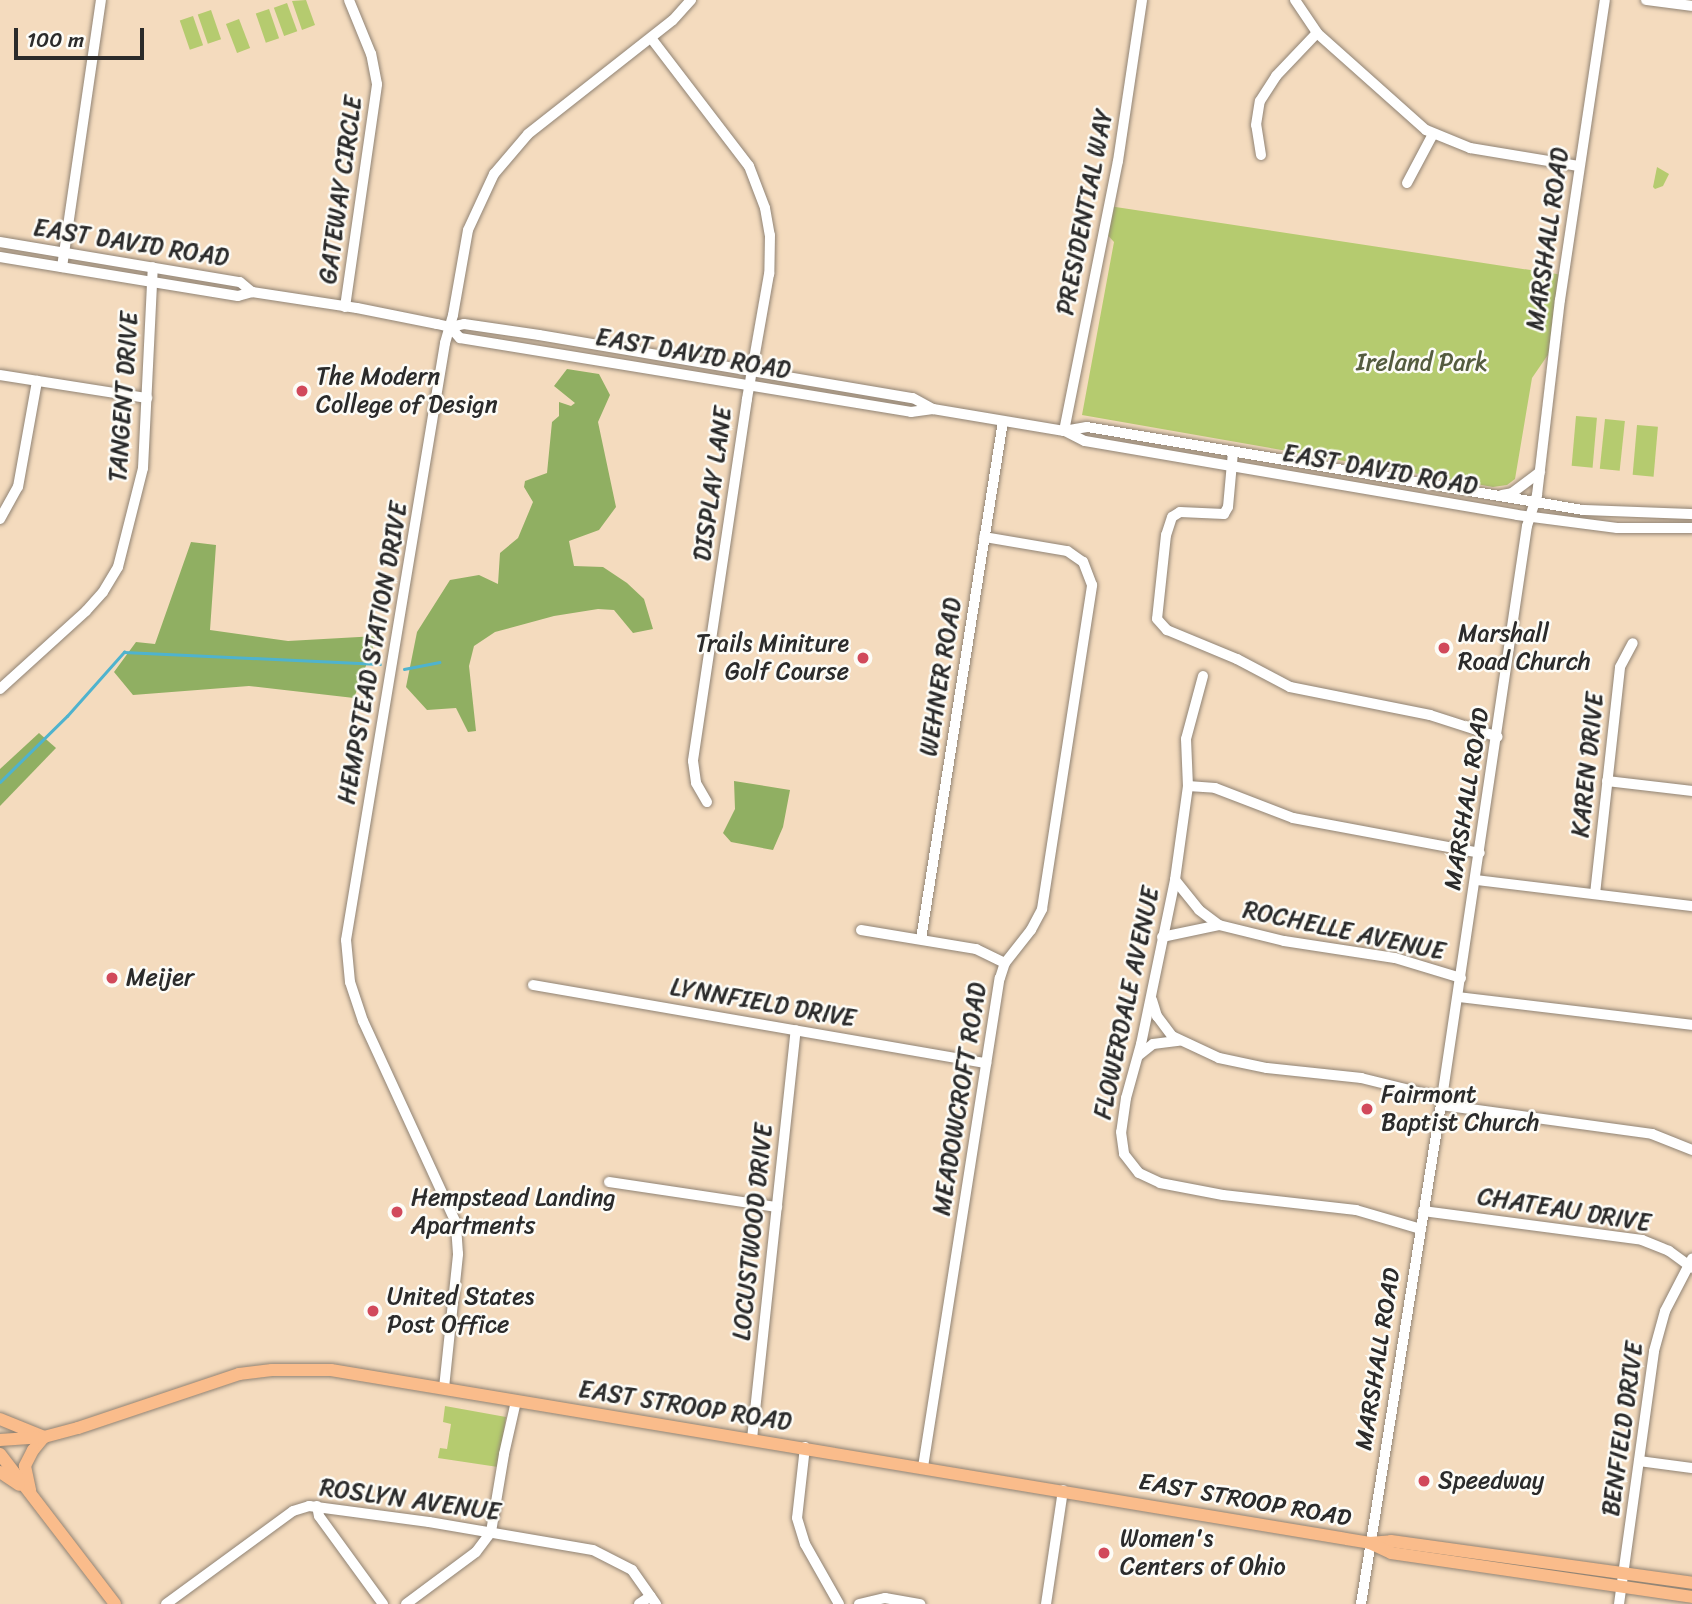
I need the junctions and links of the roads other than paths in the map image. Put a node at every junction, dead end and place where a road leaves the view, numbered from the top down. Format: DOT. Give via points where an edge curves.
graph roads {
  1 [pos="101,0"];
  2 [pos="349,0"];
  3 [pos="691,0"];
  4 [pos="1142,0"];
  5 [pos="1295,0"];
  6 [pos="1605,0"];
  7 [pos="1646,0"];
  8 [pos="1692,6"];
  9 [pos="1317,33"];
  10 [pos="651,38"];
  11 [pos="1433,134"];
  12 [pos="1261,155"];
  13 [pos="1579,166"];
  14 [pos="1407,183"];
  15 [pos="0,242"];
  16 [pos="64,253"];
  17 [pos="0,257"];
  18 [pos="62,267"];
  19 [pos="153,267"];
  20 [pos="152,281"];
  21 [pos="252,292"];
  22 [pos="345,307"];
  23 [pos="450,327"];
  24 [pos="752,371"];
  25 [pos="0,375"];
  26 [pos="37,381"];
  27 [pos="750,385"];
  28 [pos="147,398"];
  29 [pos="933,409"];
  30 [pos="1003,421"];
  31 [pos="1065,431"];
  32 [pos="1233,452"];
  33 [pos="1231,467"];
  34 [pos="1540,472"];
  35 [pos="1496,496"];
  36 [pos="1535,503"];
  37 [pos="1692,514"];
  38 [pos="1530,517"];
  39 [pos="0,519"];
  40 [pos="1692,528"];
  41 [pos="984,537"];
  42 [pos="1633,643"];
  43 [pos="1203,676"];
  44 [pos="0,689"];
  45 [pos="1497,737"];
  46 [pos="1607,781"];
  47 [pos="1188,786"];
  48 [pos="1692,791"];
  49 [pos="707,802"];
  50 [pos="1480,853"];
  51 [pos="1175,880"];
  52 [pos="1476,880"];
  53 [pos="1595,894"];
  54 [pos="1692,906"];
  55 [pos="1219,926"];
  56 [pos="861,930"];
  57 [pos="1163,937"];
  58 [pos="921,940"];
  59 [pos="1005,962"];
  60 [pos="1461,978"];
  61 [pos="533,985"];
  62 [pos="1152,991"];
  63 [pos="1458,997"];
  64 [pos="1692,1025"];
  65 [pos="796,1030"];
  66 [pos="1179,1041"];
  67 [pos="1137,1058"];
  68 [pos="986,1063"];
  69 [pos="1442,1102"];
  70 [pos="1692,1150"];
  71 [pos="609,1182"];
  72 [pos="777,1207"];
  73 [pos="1423,1211"];
  74 [pos="1421,1229"];
  75 [pos="1691,1264"];
  76 [pos="444,1388"];
  77 [pos="516,1401"];
  78 [pos="0,1419"];
  79 [pos="44,1437"];
  80 [pos="752,1439"];
  81 [pos="0,1440"];
  82 [pos="805,1447"];
  83 [pos="0,1454"];
  84 [pos="1639,1461"];
  85 [pos="923,1467"];
  86 [pos="1692,1468"];
  87 [pos="0,1472"];
  88 [pos="1063,1490"];
  89 [pos="30,1493"];
  90 [pos="317,1506"];
  91 [pos="491,1532"];
  92 [pos="1370,1543"];
  93 [pos="1623,1580"];
  94 [pos="1692,1583"];
  95 [pos="1692,1597"];
  96 [pos="653,1600"];
  97 [pos="115,1604"];
  98 [pos="166,1604"];
  99 [pos="383,1604"];
  100 [pos="406,1604"];
  101 [pos="639,1604"];
  102 [pos="839,1604"];
  103 [pos="859,1604"];
  104 [pos="920,1604"];
  105 [pos="1046,1604"];
  106 [pos="1361,1604"];
  107 [pos="1619,1604"];
  1 -- 16 [label="street"];
  2 -- 22 [label="street, GATEWAY CIRCLE" via="371,54 377,84"];
  3 -- 10 [label="street, HEMPSTEAD STATION DRIVE"];
  4 -- 31 [label="street, PRESIDENTIAL WAY" via="1118,161"];
  5 -- 9 [label="street"];
  6 -- 13 [label="street, MARSHALL ROAD"];
  7 -- 8 [label="street"];
  9 -- 11 [label="street"];
  9 -- 12 [label="street" via="1276,76 1261,101 1256,125"];
  10 -- 23 [label="street, HEMPSTEAD STATION DRIVE" via="528,134 494,174 468,230"];
  10 -- 24 [label="street, DISPLAY LANE" via="749,166 765,208 769,274"];
  11 -- 13 [label="street" via="1470,148"];
  11 -- 14 [label="street"];
  13 -- 34 [label="street, MARSHALL ROAD"];
  15 -- 16 [label="street, EAST DAVID ROAD"];
  16 -- 18 [label="street"];
  16 -- 19 [label="street, EAST DAVID ROAD"];
  17 -- 18 [label="street, EAST DAVID ROAD"];
  18 -- 20 [label="street, EAST DAVID ROAD"];
  19 -- 20 [label="street, TANGENT DRIVE"];
  19 -- 21 [label="street, EAST DAVID ROAD" via="240,282"];
  20 -- 21 [label="street, EAST DAVID ROAD" via="238,296"];
  20 -- 28 [label="street, TANGENT DRIVE"];
  21 -- 22 [label="street, EAST DAVID ROAD"];
  22 -- 23 [label="street, EAST DAVID ROAD"];
  23 -- 24 [label="street, EAST DAVID ROAD" via="464,324"];
  23 -- 27 [label="street, EAST DAVID ROAD" via="460,338"];
  23 -- 76 [label="street, HEMPSTEAD STATION DRIVE" via="346,940 350,982 363,1021 456,1223 458,1254"];
  24 -- 27 [label="street, DISPLAY LANE"];
  24 -- 29 [label="street, EAST DAVID ROAD" via="913,398"];
  25 -- 26 [label="street"];
  26 -- 28 [label="street"];
  26 -- 39 [label="street" via="18,487"];
  27 -- 29 [label="street, EAST DAVID ROAD" via="911,412"];
  27 -- 49 [label="street, DISPLAY LANE" via="694,761 696,783"];
  28 -- 44 [label="street, TANGENT DRIVE" via="140,489 111,580 86,611"];
  29 -- 30 [label="street, EAST DAVID ROAD"];
  30 -- 31 [label="street, EAST DAVID ROAD"];
  30 -- 41 [label="street, WEHNER ROAD"];
  31 -- 32 [label="street, EAST DAVID ROAD" via="1087,427"];
  31 -- 33 [label="street, EAST DAVID ROAD" via="1085,442"];
  32 -- 33 [label="street"];
  32 -- 35 [label="street, EAST DAVID ROAD"];
  33 -- 38 [label="street, EAST DAVID ROAD"];
  33 -- 45 [label="street" via="1224,514 1180,512 1172,517 1157,619 1167,630 1290,687 1430,715"];
  34 -- 35 [label="street" via="1512,493"];
  34 -- 36 [label="street, MARSHALL ROAD"];
  35 -- 36 [label="street, EAST DAVID ROAD"];
  36 -- 37 [label="street, EAST DAVID ROAD" via="1611,513"];
  36 -- 38 [label="street, MARSHALL ROAD"];
  38 -- 40 [label="street, EAST DAVID ROAD" via="1617,528"];
  38 -- 45 [label="street, MARSHALL ROAD"];
  41 -- 58 [label="street, WEHNER ROAD"];
  41 -- 59 [label="street, MEADOWCROFT ROAD" via="1067,551 1083,562 1091,585 1044,898 1039,916"];
  42 -- 46 [label="street, KAREN DRIVE" via="1620,667"];
  43 -- 47 [label="street, FLOWERDALE AVENUE" via="1186,739"];
  45 -- 50 [label="street, MARSHALL ROAD"];
  46 -- 48 [label="street"];
  46 -- 53 [label="street, KAREN DRIVE"];
  47 -- 50 [label="street" via="1214,788 1300,820"];
  47 -- 51 [label="street, FLOWERDALE AVENUE"];
  50 -- 52 [label="street, MARSHALL ROAD"];
  51 -- 55 [label="street, ROCHELLE AVENUE"];
  51 -- 57 [label="street, FLOWERDALE AVENUE"];
  52 -- 53 [label="street"];
  52 -- 60 [label="street, MARSHALL ROAD"];
  53 -- 54 [label="street"];
  55 -- 57 [label="street, ROCHELLE AVENUE"];
  55 -- 60 [label="street, ROCHELLE AVENUE" via="1395,958"];
  56 -- 58 [label="street"];
  57 -- 62 [label="street, FLOWERDALE AVENUE"];
  58 -- 59 [label="street" via="986,952"];
  59 -- 68 [label="street, MEADOWCROFT ROAD"];
  60 -- 63 [label="street, MARSHALL ROAD"];
  61 -- 65 [label="street, LYNNFIELD DRIVE"];
  62 -- 66 [label="street" via="1157,1016"];
  62 -- 67 [label="street, FLOWERDALE AVENUE"];
  63 -- 64 [label="street"];
  63 -- 69 [label="street, MARSHALL ROAD"];
  65 -- 68 [label="street, LYNNFIELD DRIVE"];
  65 -- 72 [label="street, LOCUSTWOOD DRIVE"];
  66 -- 67 [label="street" via="1153,1044"];
  66 -- 69 [label="street" via="1240,1063 1361,1078"];
  67 -- 74 [label="street, FLOWERDALE AVENUE" via="1121,1132 1124,1154 1139,1173 1192,1191 1356,1210"];
  68 -- 85 [label="street, MEADOWCROFT ROAD"];
  69 -- 70 [label="street" via="1652,1135"];
  69 -- 73 [label="street, MARSHALL ROAD"];
  71 -- 72 [label="street"];
  72 -- 80 [label="street, LOCUSTWOOD DRIVE"];
  73 -- 74 [label="street, MARSHALL ROAD"];
  73 -- 75 [label="street, CHATEAU DRIVE" via="1642,1240"];
  74 -- 92 [label="street, MARSHALL ROAD"];
  75 -- 84 [label="street, BENFIELD DRIVE" via="1674,1289 1658,1332"];
  76 -- 77 [label="main road, EAST STROOP ROAD"];
  76 -- 79 [label="main road, EAST STROOP ROAD" via="331,1370 259,1371"];
  77 -- 80 [label="main road, EAST STROOP ROAD"];
  77 -- 91 [label="street"];
  78 -- 79 [label="main road"];
  79 -- 81 [label="main road, EAST STROOP ROAD"];
  79 -- 89 [label="main road" via="25,1466"];
  80 -- 82 [label="main road, EAST STROOP ROAD"];
  82 -- 85 [label="main road, EAST STROOP ROAD"];
  82 -- 102 [label="street" via="797,1518 805,1544"];
  83 -- 89 [label="main road"];
  84 -- 86 [label="street"];
  84 -- 93 [label="street, BENFIELD DRIVE"];
  85 -- 88 [label="main road, EAST STROOP ROAD"];
  87 -- 89 [label="main road"];
  88 -- 92 [label="main road, EAST STROOP ROAD"];
  88 -- 105 [label="street"];
  89 -- 97 [label="main road"];
  90 -- 91 [label="street, ROSLYN AVENUE"];
  90 -- 98 [label="street, ROSLYN AVENUE" via="293,1511"];
  90 -- 99 [label="street" via="319,1516"];
  91 -- 96 [label="street, ROSLYN AVENUE" via="575,1546 610,1557 632,1570"];
  91 -- 100 [label="street" via="476,1552"];
  92 -- 93 [label="main road, EAST STROOP ROAD" via="1391,1541"];
  92 -- 106 [label="street, MARSHALL ROAD"];
  93 -- 94 [label="main road, EAST STROOP ROAD"];
  93 -- 95 [label="main road, EAST STROOP ROAD"];
  93 -- 107 [label="street, BENFIELD DRIVE"];
  96 -- 101 [label="street"];
  103 -- 104 [label="street" via="885,1598"];
}
